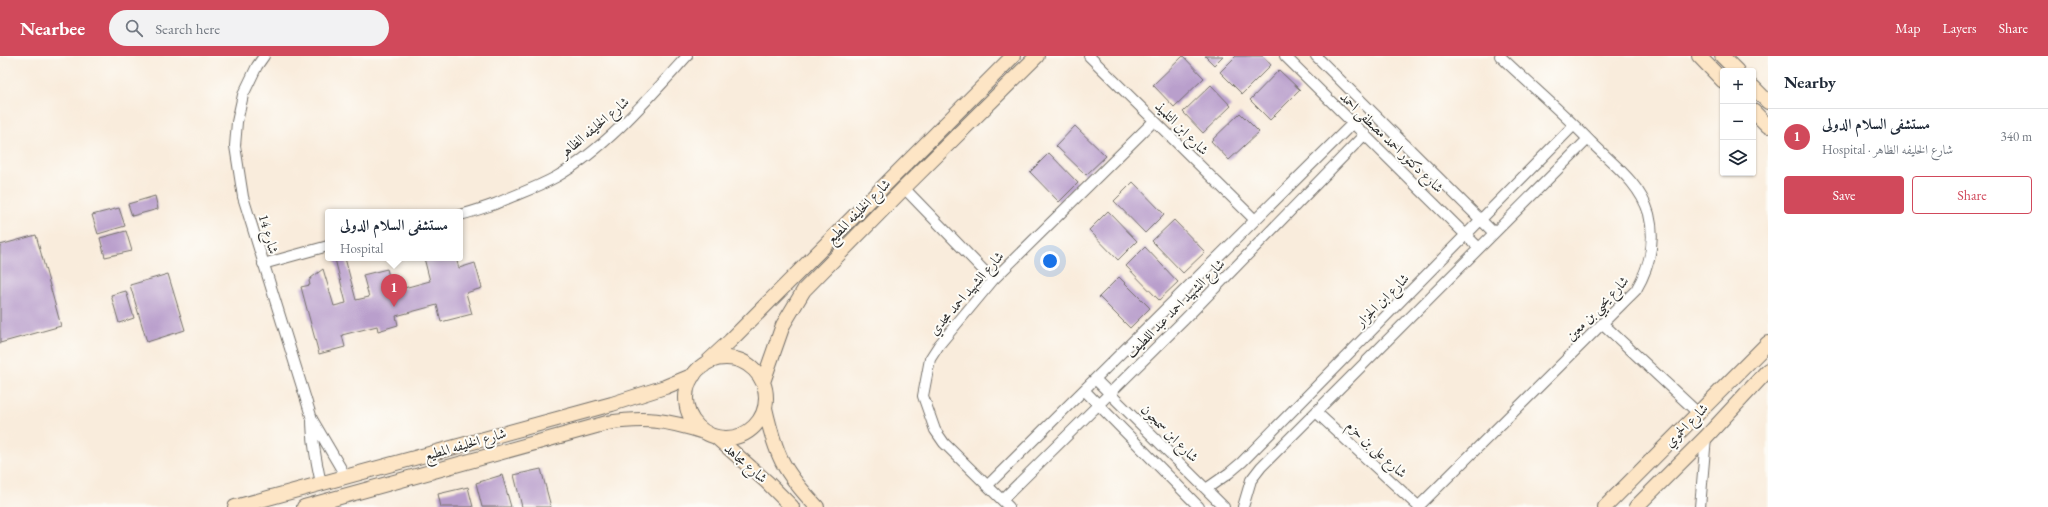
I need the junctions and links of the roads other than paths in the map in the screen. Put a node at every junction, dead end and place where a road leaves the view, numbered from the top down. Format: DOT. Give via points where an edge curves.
graph roads {
  1 [pos="264,56"];
  2 [pos="687,56"];
  3 [pos="1013,56"];
  4 [pos="1037,56"];
  5 [pos="1089,56"];
  6 [pos="1285,56"];
  7 [pos="1316,56"];
  8 [pos="1500,56"];
  9 [pos="1699,56"];
  10 [pos="1722,56"];
  11 [pos="1734,68"];
  12 [pos="1720,78"];
  13 [pos="1756,90"];
  14 [pos="1768,102"];
  15 [pos="1756,114"];
  16 [pos="1154,121"];
  17 [pos="1353,123"];
  18 [pos="1574,125"];
  19 [pos="1768,126"];
  20 [pos="1365,134"];
  21 [pos="1588,139"];
  22 [pos="904,188"];
  23 [pos="463,214"];
  24 [pos="1255,220"];
  25 [pos="1480,220"];
  26 [pos="1466,234"];
  27 [pos="1494,234"];
  28 [pos="833,236"];
  29 [pos="325,247"];
  30 [pos="845,248"];
  31 [pos="1480,248"];
  32 [pos="263,264"];
  33 [pos="993,280"];
  34 [pos="1604,324"];
  35 [pos="1768,343"];
  36 [pos="698,370"];
  37 [pos="1768,370"];
  38 [pos="1095,378"];
  39 [pos="763,382"];
  40 [pos="1084,390"];
  41 [pos="1110,394"];
  42 [pos="1099,405"];
  43 [pos="765,408"];
  44 [pos="1316,412"];
  45 [pos="1698,413"];
  46 [pos="312,419"];
  47 [pos="710,434"];
  48 [pos="1706,437"];
  49 [pos="346,477"];
  50 [pos="321,483"];
  51 [pos="988,486"];
  52 [pos="1206,488"];
  53 [pos="356,494"];
  54 [pos="326,501"];
  55 [pos="1006,504"];
  56 [pos="1639,506"];
  57 [pos="235,507"];
  58 [pos="304,507"];
  59 [pos="792,507"];
  60 [pos="817,507"];
  61 [pos="1199,507"];
  62 [pos="1224,507"];
  63 [pos="1243,507"];
  64 [pos="1419,507"];
  65 [pos="1605,507"];
  66 [pos="1700,507"];
  1 -- 32 [label="street, شارع 14" via="243,95 235,146 243,197"];
  2 -- 23 [label="street, شارع الخليفه الظاهر" via="643,104 585,158 555,177 513,198"];
  3 -- 28 [label="street, شارع الخليفه المطيع"];
  4 -- 22 [label="street, شارع الخليفه المطيع"];
  5 -- 16 [label="street, شارع ابن التلميذ"];
  6 -- 17 [label="street, شارع دكتور احمد مصطفى احمد"];
  7 -- 25 [label="street, شارع دكتور احمد مصطفى احمد"];
  8 -- 18 [label="street, شارع يحيي بن معين"];
  9 -- 12 [label="street"];
  10 -- 11 [label="street"];
  13 -- 14 [label="street"];
  15 -- 19 [label="street"];
  16 -- 24 [label="street, شارع ابن التلميذ"];
  16 -- 33 [label="street, شارع الشهيد احمد مجدي"];
  17 -- 20 [label="street, شارع دكتور احمد مصطفى احمد"];
  17 -- 24 [label="street, شارع الشهيد احمد عبد اللطيف"];
  18 -- 21 [label="street, شارع يحيي بن معين"];
  18 -- 25 [label="street, شارع ابن الجزار"];
  20 -- 26 [label="street, شارع دكتور احمد مصطفى احمد"];
  20 -- 41 [label="street, شارع الشهيد احمد عبد اللطيف"];
  21 -- 27 [label="street"];
  21 -- 34 [label="street, شارع يحيي بن معين" via="1627,177 1640,194 1648,213 1652,234 1651,255 1645,274 1636,290"];
  22 -- 30 [label="street, شارع الخليفه المطيع"];
  22 -- 33 [label="street"];
  24 -- 38 [label="street, شارع الشهيد احمد عبد اللطيف"];
  25 -- 26 [label="street, شارع ابن الجزار"];
  25 -- 27 [label="street, شارع دكتور احمد مصطفى احمد"];
  26 -- 31 [label="street, شارع دكتور احمد مصطفى احمد"];
  26 -- 52 [label="street, شارع ابن الجزار" via="1242,462"];
  27 -- 31 [label="street"];
  28 -- 30 [label="street"];
  28 -- 36 [label="street, شارع الخليفه المطيع"];
  29 -- 32 [label="street"];
  30 -- 39 [label="street, شارع الخليفه المطيع" via="804,290 792,308 783,325"];
  31 -- 44 [label="street"];
  32 -- 46 [label="street, شارع 14"];
  33 -- 51 [label="street, شارع الشهيد احمد مجدي" via="930,359 923,396 935,430 944,443"];
  34 -- 45 [label="street"];
  34 -- 64 [label="street, شارع يحيي بن معين"];
  35 -- 45 [label="street, شارع الحموي"];
  36 -- 39 [label="street" via="716,360 730,358 744,362 755,370"];
  36 -- 47 [label="street" via="688,386 686,399 692,418"];
  36 -- 49 [label="street, شارع الخليفه المطيع" via="665,387 612,404"];
  37 -- 48 [label="street, شارع الحموي"];
  38 -- 40 [label="street, شارع الشهيد احمد عبد اللطيف"];
  38 -- 41 [label="street, شارع ابن سمجون"];
  39 -- 43 [label="street"];
  40 -- 42 [label="street"];
  40 -- 51 [label="street, شارع الشهيد احمد عبد اللطيف"];
  41 -- 42 [label="street, شارع الشهيد احمد عبد اللطيف"];
  41 -- 52 [label="street, شارع ابن سمجون"];
  42 -- 55 [label="street, شارع الشهيد احمد عبد اللطيف"];
  42 -- 61 [label="street"];
  43 -- 47 [label="street" via="760,420 741,436 729,438"];
  43 -- 60 [label="street, شارع مجاهد" via="772,439 784,468"];
  44 -- 63 [label="street" via="1250,480"];
  44 -- 64 [label="street, شارع على بن حزم"];
  45 -- 65 [label="street, شارع الحموي"];
  46 -- 49 [label="street, شارع 14"];
  46 -- 50 [label="street, شارع 14" via="312,437"];
  47 -- 53 [label="street, شارع الخليفه المطيع" via="647,419 607,423"];
  47 -- 59 [label="street, شارع مجاهد" via="767,482"];
  48 -- 56 [label="street, شارع الحموي"];
  48 -- 66 [label="street"];
  49 -- 50 [label="street, شارع الخليفه المطيع"];
  49 -- 53 [label="street"];
  50 -- 54 [label="street"];
  50 -- 57 [label="street, شارع الخليفه المطيع"];
  51 -- 55 [label="street, شارع الشهيد احمد مجدي"];
  52 -- 62 [label="street, شارع ابن سمجون"];
  53 -- 54 [label="street, شارع الخليفه المطيع"];
  54 -- 58 [label="street, شارع الخليفه المطيع"];
}
